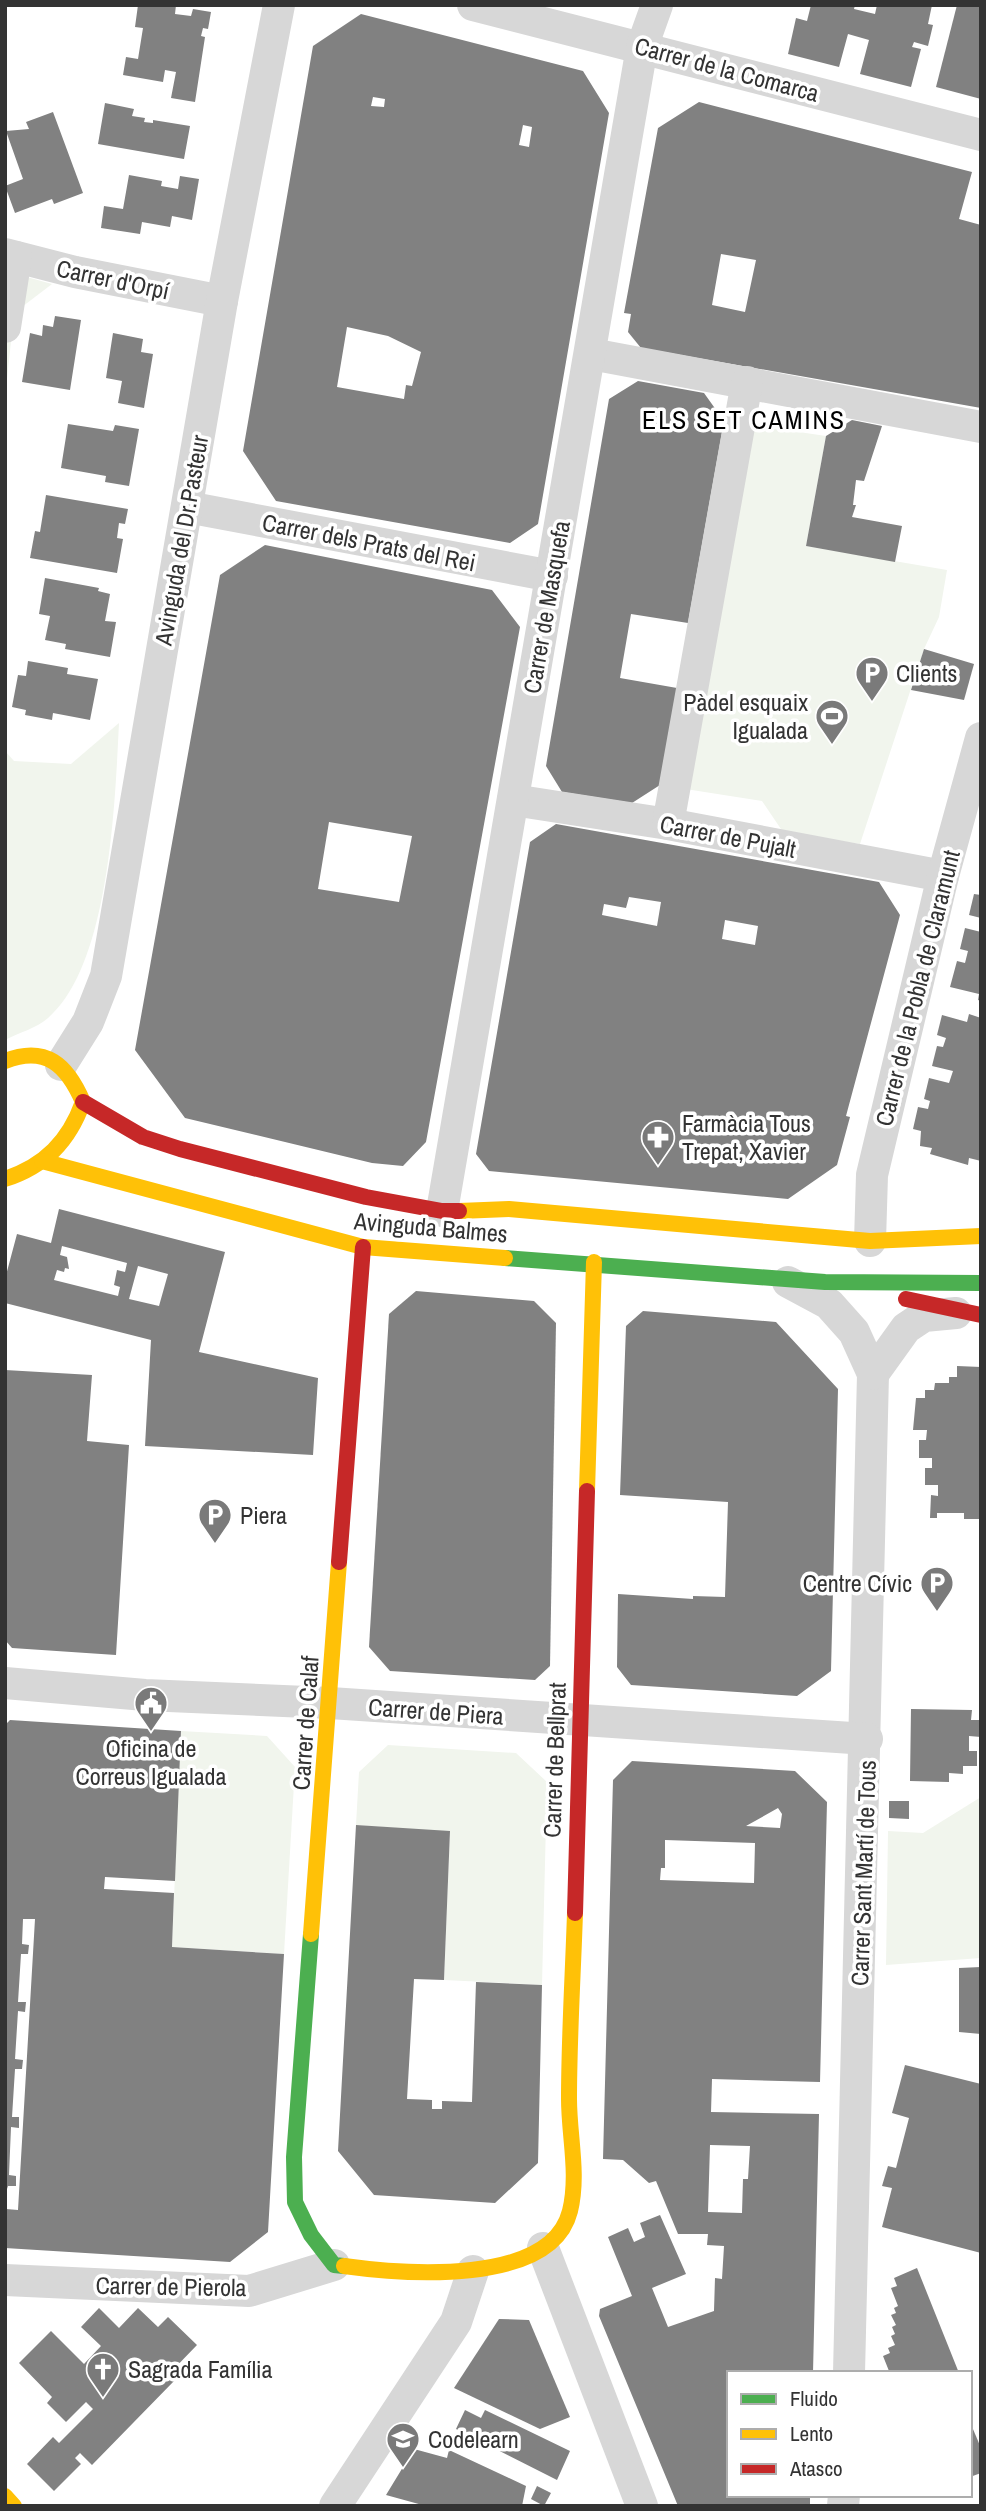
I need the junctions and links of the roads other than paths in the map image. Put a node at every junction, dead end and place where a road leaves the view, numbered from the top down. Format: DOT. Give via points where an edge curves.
graph roads {
  1 [pos="279,5"];
  2 [pos="473,5"];
  3 [pos="657,5"];
  4 [pos="642,47"];
  5 [pos="981,135"];
  6 [pos="10,256"];
  7 [pos="222,302"];
  8 [pos="5,327"];
  9 [pos="591,355"];
  10 [pos="747,382"];
  11 [pos="981,427"];
  12 [pos="187,507"];
  13 [pos="552,576"];
  14 [pos="981,738"];
  15 [pos="513,800"];
  16 [pos="668,824"];
  17 [pos="943,876"];
  18 [pos="5,1061"];
  19 [pos="61,1065"];
  20 [pos="83,1102"];
  21 [pos="43,1161"];
  22 [pos="5,1179"];
  23 [pos="298,1179"];
  24 [pos="318,1205"];
  25 [pos="442,1211"];
  26 [pos="334,1222"];
  27 [pos="981,1236"];
  28 [pos="810,1237"];
  29 [pos="870,1241"];
  30 [pos="363,1247"];
  31 [pos="906,1258"];
  32 [pos="594,1262"];
  33 [pos="945,1266"];
  34 [pos="981,1272"];
  35 [pos="778,1277"];
  36 [pos="825,1282"];
  37 [pos="981,1283"];
  38 [pos="973,1313"];
  39 [pos="873,1374"];
  40 [pos="5,1683"];
  41 [pos="330,1703"];
  42 [pos="578,1720"];
  43 [pos="867,1739"];
  44 [pos="543,2248"];
  45 [pos="334,2265"];
  46 [pos="473,2271"];
  47 [pos="5,2280"];
  48 [pos="849,2371"];
  49 [pos="5,2496"];
  50 [pos="14,2506"];
  51 [pos="335,2506"];
  52 [pos="642,2506"];
  1 -- 7 [label="street, Avinguda del Dr.Pasteur"];
  2 -- 4 [label="street, Carrer de la Comarca"];
  3 -- 4 [label="street, Carrer de Masquefa"];
  4 -- 5 [label="street, Carrer de la Comarca"];
  4 -- 9 [label="street, Carrer de Masquefa"];
  6 -- 7 [label="street, Carrer d'Orpí"];
  6 -- 8 [label="street"];
  7 -- 12 [label="street, Avinguda del Dr.Pasteur"];
  9 -- 10 [label="street"];
  9 -- 13 [label="street, Carrer de Masquefa"];
  10 -- 11 [label="street"];
  10 -- 16 [label="street"];
  12 -- 13 [label="street, Carrer dels Prats del Rei"];
  12 -- 19 [label="street, Avinguda del Dr.Pasteur" via="106,976 88,1023"];
  13 -- 15 [label="street, Carrer de Masquefa"];
  14 -- 17 [label="street, Carrer de la Pobla de Claramunt"];
  15 -- 16 [label="street, Carrer de Pujalt"];
  15 -- 25 [label="street, Carrer de Masquefa"];
  16 -- 17 [label="street, Carrer de Pujalt"];
  17 -- 29 [label="street, Carrer de la Pobla de Claramunt" via="872,1175"];
  18 -- 19 [label="street" via="33,1054 51,1057"];
  19 -- 20 [label="street"];
  20 -- 21 [label="street" via="71,1135"];
  20 -- 23 [label="street, Avinguda Balmes" via="143,1137"];
  21 -- 22 [label="street"];
  21 -- 30 [label="street, Avinguda Balmes"];
  23 -- 24 [label="street"];
  23 -- 25 [label="street, Avinguda Balmes"];
  25 -- 28 [label="street, Avinguda Balmes" via="509,1209 715,1224"];
  26 -- 30 [label="street"];
  27 -- 29 [label="street, Avinguda Balmes"];
  28 -- 29 [label="street, Avinguda Balmes"];
  28 -- 31 [label="street, Avinguda Balmes"];
  30 -- 32 [label="street, Avinguda Balmes"];
  30 -- 41 [label="street, Carrer de Calaf"];
  32 -- 35 [label="street, Avinguda Balmes"];
  32 -- 42 [label="street, Carrer de Bellprat"];
  33 -- 34 [label="street"];
  35 -- 36 [label="street, Avinguda Balmes"];
  35 -- 39 [label="street" via="829,1304 854,1332"];
  36 -- 37 [label="street, Avinguda Balmes"];
  36 -- 38 [label="street, Avinguda Balmes"];
  38 -- 39 [label="street" via="924,1316 906,1328"];
  39 -- 43 [label="street, Carrer Sant Martí de Tous"];
  40 -- 41 [label="street, Carrer de Piera"];
  41 -- 42 [label="street, Carrer de Piera"];
  41 -- 45 [label="street, Carrer de Calaf" via="294,2157 295,2202 311,2235"];
  42 -- 43 [label="street, Carrer de Piera"];
  42 -- 44 [label="street, Carrer de Bellprat" via="569,2100 572,2195 566,2224"];
  43 -- 48 [label="street, Carrer Sant Martí de Tous"];
  44 -- 46 [label="street"];
  44 -- 52 [label="street"];
  45 -- 46 [label="street" via="434,2276"];
  45 -- 47 [label="street, Carrer de Pierola" via="249,2291"];
  46 -- 51 [label="street" via="456,2322"];
  49 -- 50 [label="street"];
}
